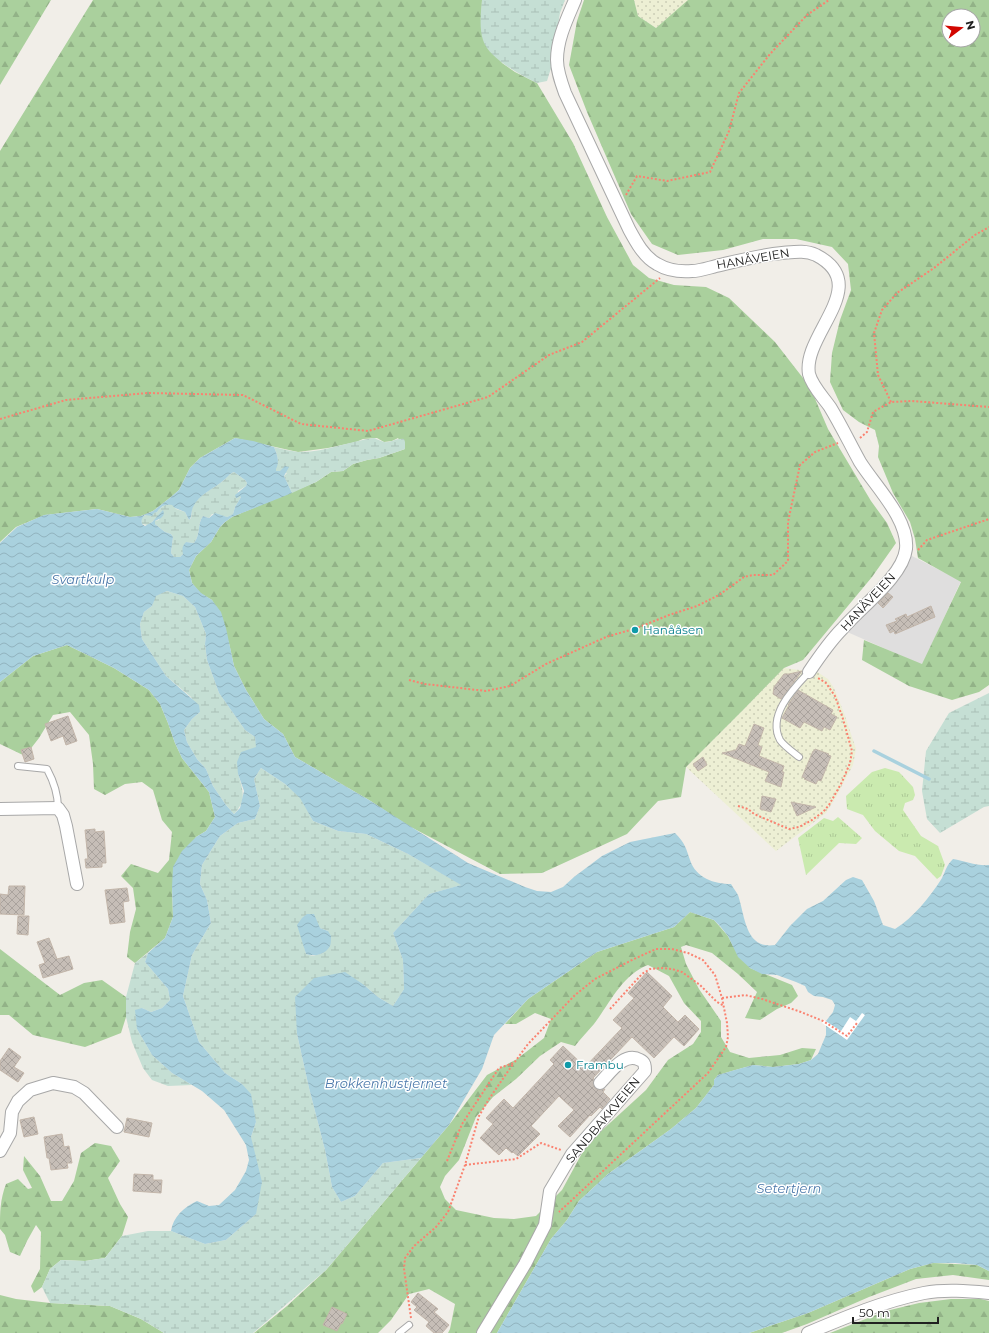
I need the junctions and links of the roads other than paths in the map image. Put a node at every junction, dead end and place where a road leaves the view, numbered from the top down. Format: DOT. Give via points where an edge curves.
graph roads {
  1 [pos="575,0"];
  2 [pos="808,672"];
  3 [pos="799,757"];
  4 [pos="18,766"];
  5 [pos="58,808"];
  6 [pos="0,809"];
  7 [pos="77,884"];
  8 [pos="600,1083"];
  9 [pos="117,1127"];
  10 [pos="0,1151"];
  11 [pos="989,1293"];
  12 [pos="409,1325"];
  13 [pos="399,1333"];
  14 [pos="483,1333"];
  15 [pos="808,1333"];
  1 -- 2 [label="street, HANÅVEIEN" via="560,38 557,59 564,93 636,243 646,254 656,264 670,270 692,271 767,254 802,251 827,262 835,270 840,282 836,302 812,352 809,374 866,471 900,522 906,549 893,576 843,628"];
  2 -- 3 [label="lane" via="782,707 776,723 780,741"];
  4 -- 5 [label="lane" via="47,769 55,783"];
  5 -- 6 [label="street"];
  5 -- 7 [label="street" via="66,826"];
  8 -- 14 [label="street, SANDBAKKVEIEN" via="623,1060 638,1058 645,1066 645,1071 572,1154 550,1191 545,1225 525,1264"];
  9 -- 10 [label="street" via="84,1093 74,1087 53,1084 30,1090 18,1101 12,1112 10,1133"];
  11 -- 15 [label="street" via="926,1293 870,1308"];
  12 -- 13 [label="lane"];
}
